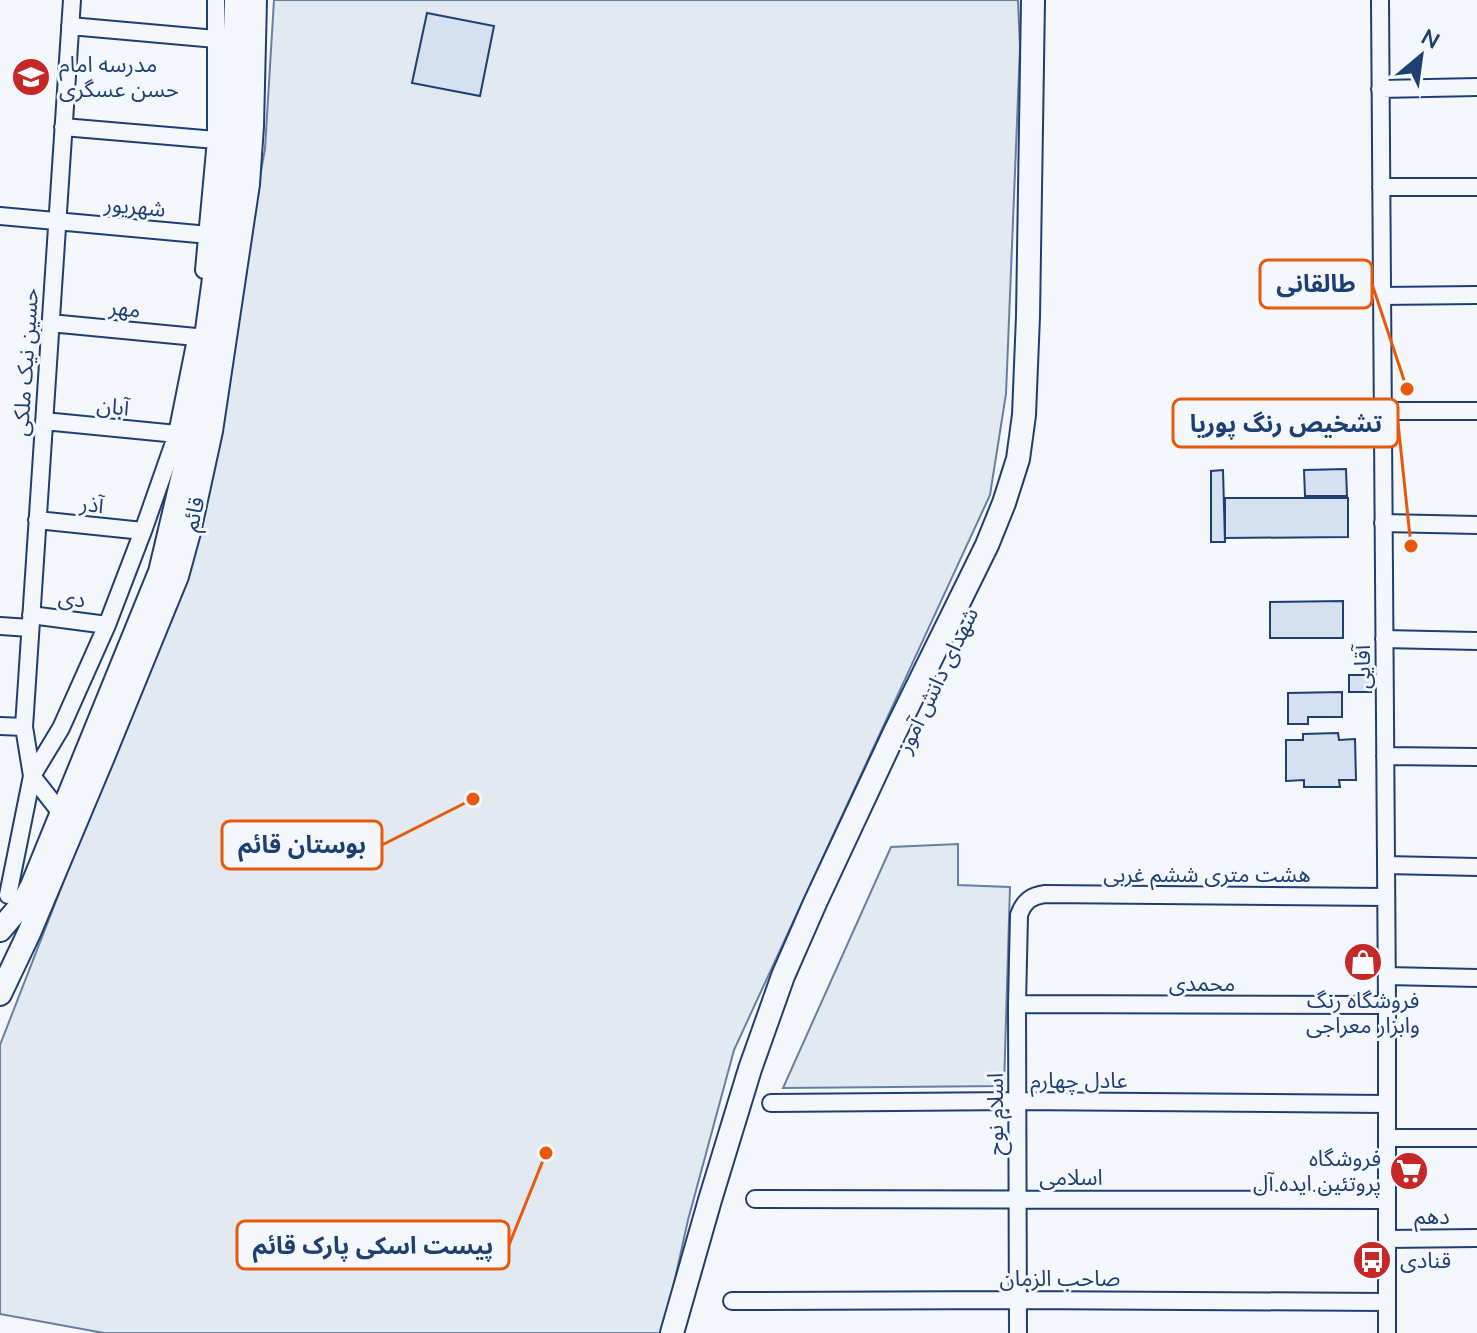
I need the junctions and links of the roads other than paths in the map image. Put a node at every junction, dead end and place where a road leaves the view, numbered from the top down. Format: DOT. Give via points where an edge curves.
graph roads {
  1 [pos="72,0"];
  2 [pos="216,0"];
  3 [pos="236,0"];
  4 [pos="255,0"];
  5 [pos="1033,0"];
  6 [pos="1046,0"];
  7 [pos="1380,0"];
  8 [pos="70,26"];
  9 [pos="216,39"];
  10 [pos="1477,87"];
  11 [pos="1380,89"];
  12 [pos="63,127"];
  13 [pos="216,140"];
  14 [pos="1381,187"];
  15 [pos="1477,187"];
  16 [pos="0,216"];
  17 [pos="57,221"];
  18 [pos="209,235"];
  19 [pos="1477,295"];
  20 [pos="1381,296"];
  21 [pos="50,323"];
  22 [pos="196,337"];
  23 [pos="1382,411"];
  24 [pos="1477,411"];
  25 [pos="44,421"];
  26 [pos="177,434"];
  27 [pos="37,520"];
  28 [pos="1383,523"];
  29 [pos="1477,525"];
  30 [pos="143,531"];
  31 [pos="30,622"];
  32 [pos="107,625"];
  33 [pos="0,626"];
  34 [pos="1384,639"];
  35 [pos="1477,641"];
  36 [pos="0,726"];
  37 [pos="24,727"];
  38 [pos="1385,756"];
  39 [pos="1477,757"];
  40 [pos="32,776"];
  41 [pos="61,813"];
  42 [pos="1386,865"];
  43 [pos="1477,867"];
  44 [pos="8,895"];
  45 [pos="1386,897"];
  46 [pos="1029,898"];
  47 [pos="0,930"];
  48 [pos="1387,976"];
  49 [pos="1477,978"];
  50 [pos="0,994"];
  51 [pos="1017,1004"];
  52 [pos="1387,1005"];
  53 [pos="1017,1101"];
  54 [pos="771,1103"];
  55 [pos="1387,1104"];
  56 [pos="1387,1138"];
  57 [pos="1477,1138"];
  58 [pos="755,1199"];
  59 [pos="1017,1199"];
  60 [pos="1387,1200"];
  61 [pos="1477,1238"];
  62 [pos="1387,1239"];
  63 [pos="1018,1300"];
  64 [pos="732,1301"];
  65 [pos="1387,1302"];
  66 [pos="672,1333"];
  67 [pos="687,1333"];
  68 [pos="1018,1333"];
  69 [pos="1387,1333"];
  1 -- 8 [label="street, حسین نیک ملکی"];
  2 -- 9 [label="street"];
  3 -- 41 [label="main road, قائم" via="231,153 193,433 160,572"];
  4 -- 50 [label="main road, قائم" via="248,184 213,416 189,532 177,576"];
  5 -- 66 [label="main road" via="1028,316 1018,459 987,545 783,976"];
  6 -- 67 [label="main road, شهدای دانش آموز" via="1038,417 1030,460 999,554 857,841 792,992"];
  7 -- 11 [label="street, آقایی"];
  8 -- 9 [label="street"];
  8 -- 12 [label="street, حسین نیک ملکی"];
  9 -- 13 [label="street"];
  10 -- 11 [label="street"];
  11 -- 14 [label="street, آقایی"];
  12 -- 13 [label="street"];
  12 -- 17 [label="street, حسین نیک ملکی"];
  13 -- 18 [label="street"];
  14 -- 15 [label="street"];
  14 -- 20 [label="street, آقایی"];
  16 -- 17 [label="street, شهریور"];
  17 -- 18 [label="street, شهریور"];
  17 -- 21 [label="street, حسین نیک ملکی"];
  18 -- 22 [label="street"];
  19 -- 20 [label="street"];
  20 -- 23 [label="street, آقایی"];
  21 -- 22 [label="street, مهر"];
  21 -- 25 [label="street, حسین نیک ملکی"];
  22 -- 26 [label="street"];
  23 -- 24 [label="street"];
  23 -- 28 [label="street, آقایی"];
  25 -- 26 [label="street, آبان"];
  25 -- 27 [label="street, حسین نیک ملکی"];
  26 -- 30 [label="street"];
  27 -- 30 [label="street, آذر"];
  27 -- 31 [label="street, حسین نیک ملکی"];
  28 -- 29 [label="street"];
  28 -- 34 [label="street, آقایی"];
  30 -- 32 [label="street"];
  31 -- 32 [label="street, دی"];
  31 -- 33 [label="street, دی"];
  31 -- 37 [label="street, حسین نیک ملکی"];
  32 -- 40 [label="street" via="61,728"];
  34 -- 35 [label="street"];
  34 -- 38 [label="street, آقایی"];
  36 -- 37 [label="street"];
  37 -- 40 [label="street, حسین نیک ملکی"];
  38 -- 39 [label="street"];
  38 -- 42 [label="street, آقایی"];
  40 -- 41 [label="street, حسین نیک ملکی"];
  40 -- 44 [label="street"];
  41 -- 47 [label="main road, قائم" via="32,886"];
  42 -- 43 [label="street"];
  42 -- 45 [label="street, آقایی"];
  45 -- 46 [label="street, هشت متری ششم غربی"];
  45 -- 48 [label="street, آقایی"];
  46 -- 51 [label="street, اسلام نوح" via="1019,915"];
  48 -- 49 [label="street"];
  48 -- 52 [label="street, آقایی"];
  51 -- 52 [label="street, محمدی"];
  51 -- 53 [label="street, اسلام نوح"];
  52 -- 55 [label="street, آقایی"];
  53 -- 54 [label="street, عادل چهارم"];
  53 -- 55 [label="street, عادل چهارم"];
  53 -- 59 [label="street, اسلام نوح"];
  55 -- 56 [label="street, آقایی"];
  56 -- 57 [label="street"];
  56 -- 60 [label="street, آقایی"];
  58 -- 59 [label="street, اسلامی"];
  59 -- 60 [label="street, اسلامی"];
  59 -- 63 [label="street, اسلام نوح"];
  60 -- 62 [label="street, آقایی"];
  61 -- 62 [label="street, دهم"];
  62 -- 65 [label="street, آقایی"];
  63 -- 64 [label="street, صاحب الزمان"];
  63 -- 65 [label="street, صاحب الزمان"];
  63 -- 68 [label="street, اسلام نوح"];
  65 -- 69 [label="street, آقایی"];
}
